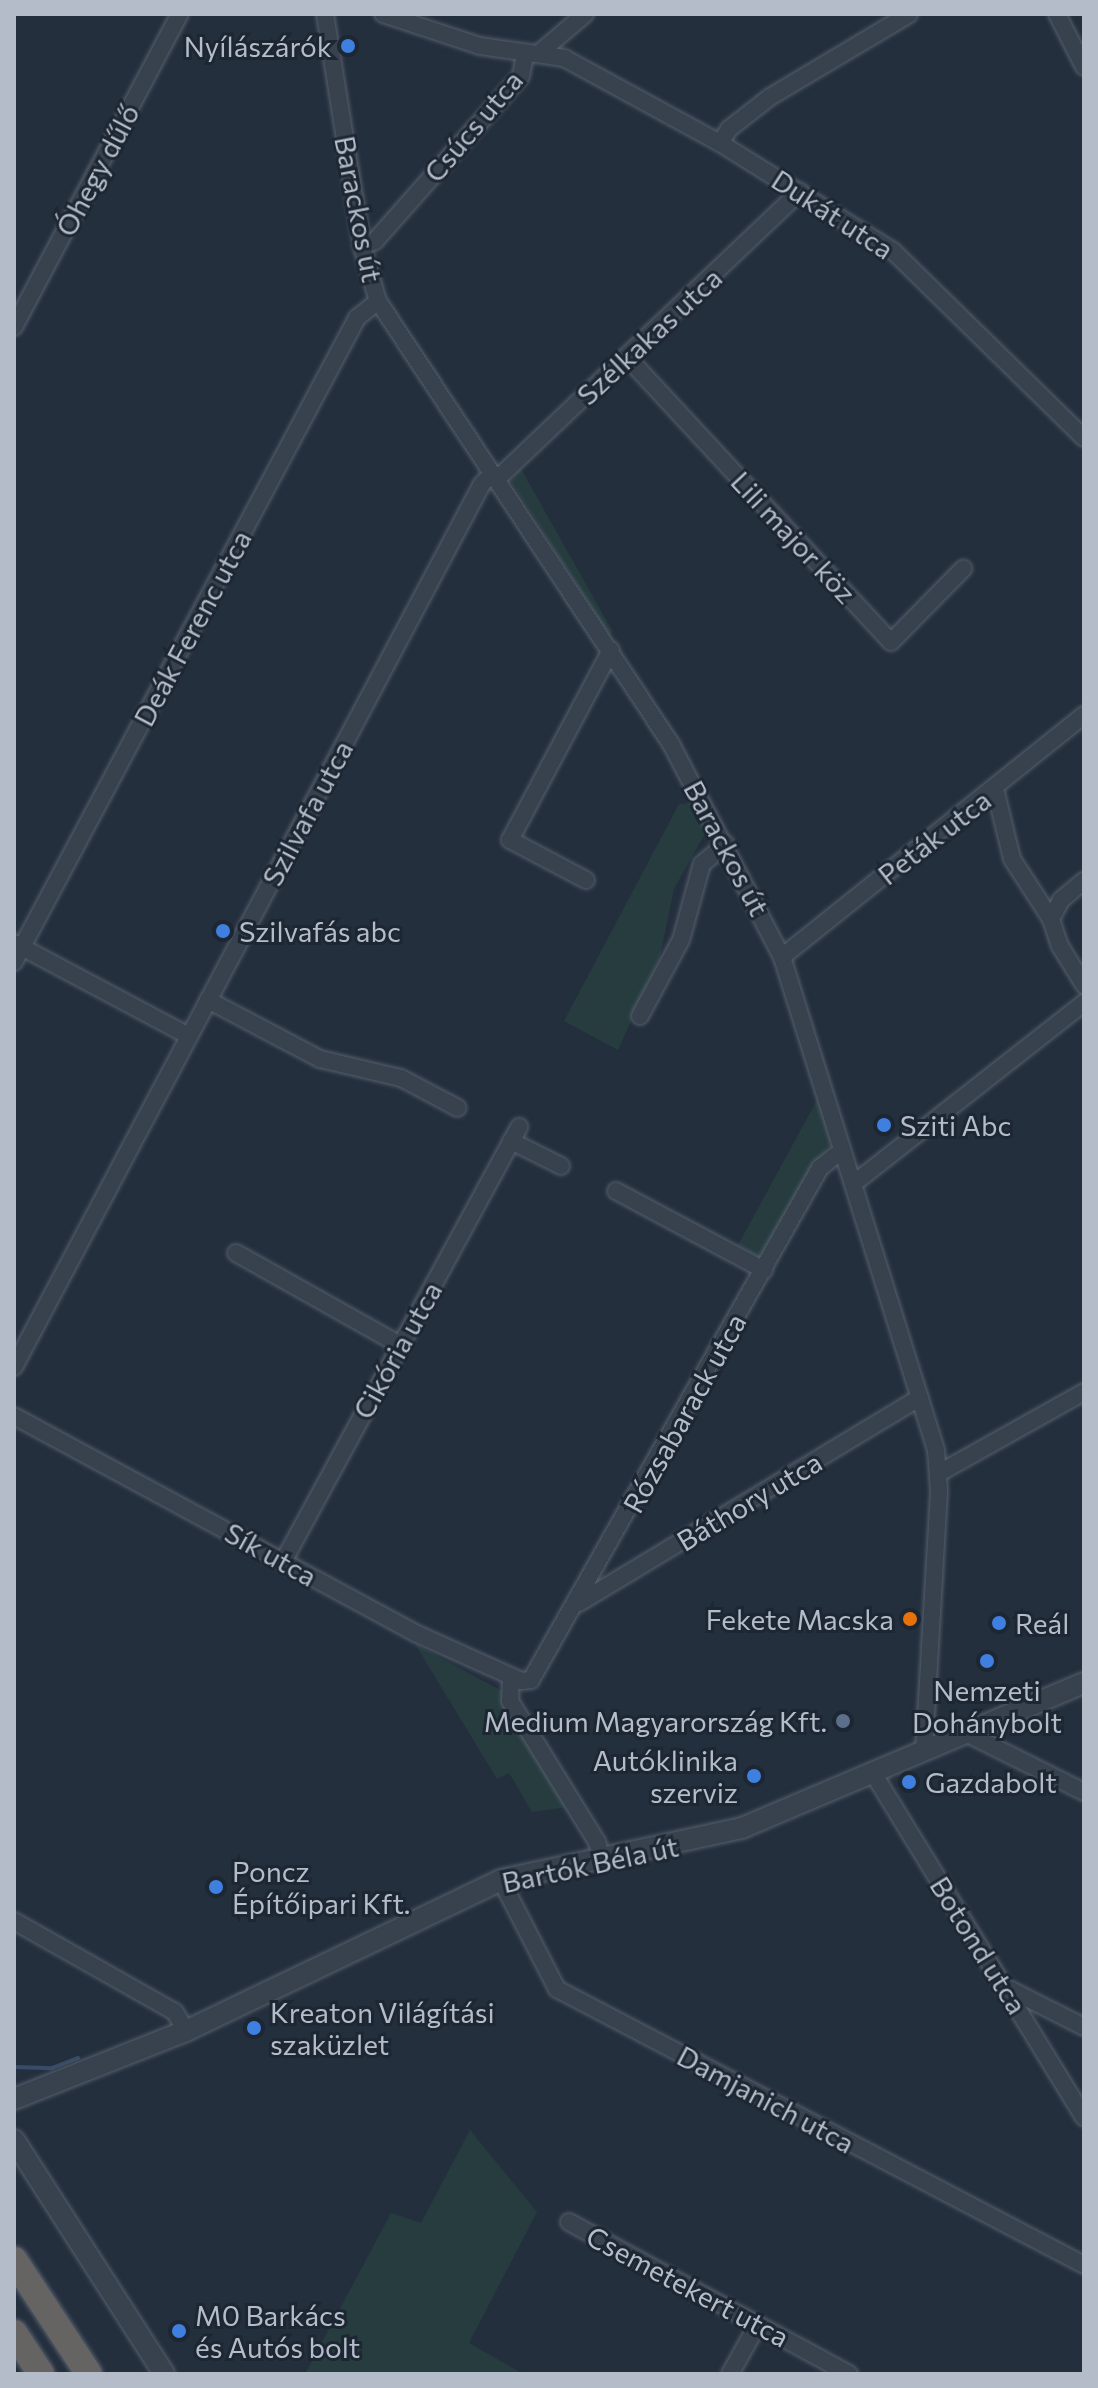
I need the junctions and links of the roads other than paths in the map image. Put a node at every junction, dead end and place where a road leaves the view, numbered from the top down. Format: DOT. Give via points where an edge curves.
graph roads {
  1 [pos="180,14"];
  2 [pos="325,14"];
  3 [pos="383,14"];
  4 [pos="585,14"];
  5 [pos="909,14"];
  6 [pos="1057,14"];
  7 [pos="531,55"];
  8 [pos="1084,67"];
  9 [pos="720,143"];
  10 [pos="800,192"];
  11 [pos="362,246"];
  12 [pos="378,301"];
  13 [pos="14,327"];
  14 [pos="627,357"];
  15 [pos="1084,438"];
  16 [pos="494,477"];
  17 [pos="963,569"];
  18 [pos="611,650"];
  19 [pos="1084,715"];
  20 [pos="995,789"];
  21 [pos="726,844"];
  22 [pos="586,880"];
  23 [pos="1084,881"];
  24 [pos="1051,919"];
  25 [pos="17,951"];
  26 [pos="782,957"];
  27 [pos="1084,985"];
  28 [pos="208,1000"];
  29 [pos="1084,1003"];
  30 [pos="640,1016"];
  31 [pos="189,1036"];
  32 [pos="458,1108"];
  33 [pos="842,1150"];
  34 [pos="561,1166"];
  35 [pos="853,1184"];
  36 [pos="616,1191"];
  37 [pos="236,1253"];
  38 [pos="764,1270"];
  39 [pos="400,1345"];
  40 [pos="14,1367"];
  41 [pos="1084,1392"];
  42 [pos="920,1397"];
  43 [pos="14,1416"];
  44 [pos="939,1473"];
  45 [pos="284,1560"];
  46 [pos="578,1604"];
  47 [pos="511,1677"];
  48 [pos="531,1680"];
  49 [pos="1084,1683"];
  50 [pos="968,1734"];
  51 [pos="924,1752"];
  52 [pos="873,1773"];
  53 [pos="1084,1792"];
  54 [pos="602,1858"];
  55 [pos="501,1880"];
  56 [pos="14,1921"];
  57 [pos="1007,1988"];
  58 [pos="1084,2027"];
  59 [pos="186,2031"];
  60 [pos="14,2099"];
  61 [pos="1084,2117"];
  62 [pos="14,2140"];
  63 [pos="569,2222"];
  64 [pos="14,2260"];
  65 [pos="1084,2265"];
  66 [pos="758,2324"];
  67 [pos="14,2333"];
  68 [pos="41,2374"];
  69 [pos="89,2374"];
  70 [pos="164,2374"];
  71 [pos="730,2374"];
  72 [pos="849,2374"];
  1 -- 13 [label="street, Óhegy dűlő"];
  2 -- 11 [label="street, Barackos út"];
  3 -- 7 [label="street, Dukát utca"];
  4 -- 7 [label="street, Csúcs utca"];
  5 -- 9 [label="street" via="770,97 729,129"];
  6 -- 8 [label="street"];
  7 -- 9 [label="street, Dukát utca" via="564,58"];
  7 -- 11 [label="street, Csúcs utca" via="521,76 375,241"];
  9 -- 10 [label="street, Dukát utca"];
  10 -- 14 [label="street, Szélkakas utca"];
  10 -- 15 [label="street, Dukát utca" via="920,275"];
  11 -- 12 [label="street, Barackos út"];
  12 -- 16 [label="street, Barackos út"];
  12 -- 25 [label="street, Deák Ferenc utca" via="357,318"];
  14 -- 16 [label="street, Szélkakas utca"];
  14 -- 17 [label="street, Lili major köz" via="891,642"];
  16 -- 18 [label="street, Barackos út"];
  16 -- 28 [label="street, Szilvafa utca" via="482,484"];
  18 -- 21 [label="street, Barackos út"];
  18 -- 22 [label="street" via="510,840"];
  19 -- 20 [label="street, Peták utca"];
  20 -- 24 [label="street" via="1012,859"];
  20 -- 26 [label="street, Peták utca"];
  21 -- 26 [label="street, Barackos út"];
  21 -- 30 [label="street" via="702,864 681,940"];
  23 -- 24 [label="street" via="1061,900"];
  24 -- 27 [label="street" via="1060,946"];
  25 -- 31 [label="street"];
  26 -- 33 [label="street, Barackos út"];
  28 -- 31 [label="street, Szilvafa utca"];
  28 -- 32 [label="street" via="320,1059 401,1078"];
  29 -- 35 [label="street"];
  31 -- 40 [label="street, Szilvafa utca"];
  33 -- 35 [label="street, Barackos út"];
  33 -- 38 [label="street, Rózsabarack utca" via="820,1168"];
  34 -- 39 [label="street, Cikória utca" via="515,1134"];
  35 -- 42 [label="street, Barackos út"];
  36 -- 38 [label="street"];
  37 -- 39 [label="street"];
  38 -- 46 [label="street, Rózsabarack utca"];
  39 -- 45 [label="street, Cikória utca"];
  41 -- 44 [label="street"];
  42 -- 44 [label="street, Barackos út"];
  42 -- 46 [label="street, Báthory utca"];
  43 -- 45 [label="street, Sík utca"];
  44 -- 51 [label="street, Barackos út"];
  45 -- 47 [label="street, Sík utca" via="415,1633"];
  46 -- 48 [label="street, Rózsabarack utca"];
  47 -- 48 [label="street, Sík utca"];
  47 -- 54 [label="street" via="510,1701"];
  49 -- 50 [label="street, Bartók Béla út"];
  50 -- 51 [label="street, Bartók Béla út"];
  50 -- 53 [label="street"];
  51 -- 52 [label="street, Bartók Béla út"];
  52 -- 54 [label="street, Bartók Béla út" via="742,1828"];
  52 -- 57 [label="street, Botond utca"];
  54 -- 55 [label="street, Bartók Béla út"];
  55 -- 59 [label="street, Bartók Béla út"];
  55 -- 65 [label="street, Damjanich utca" via="557,1989"];
  56 -- 59 [label="street" via="175,2012"];
  57 -- 58 [label="street"];
  57 -- 61 [label="street, Botond utca"];
  59 -- 60 [label="street, Bartók Béla út"];
  62 -- 70 [label="street"];
  63 -- 66 [label="street, Csemetekert utca"];
  64 -- 69 [label="highway"];
  66 -- 71 [label="street"];
  66 -- 72 [label="street, Csemetekert utca"];
  67 -- 68 [label="highway"];
}
